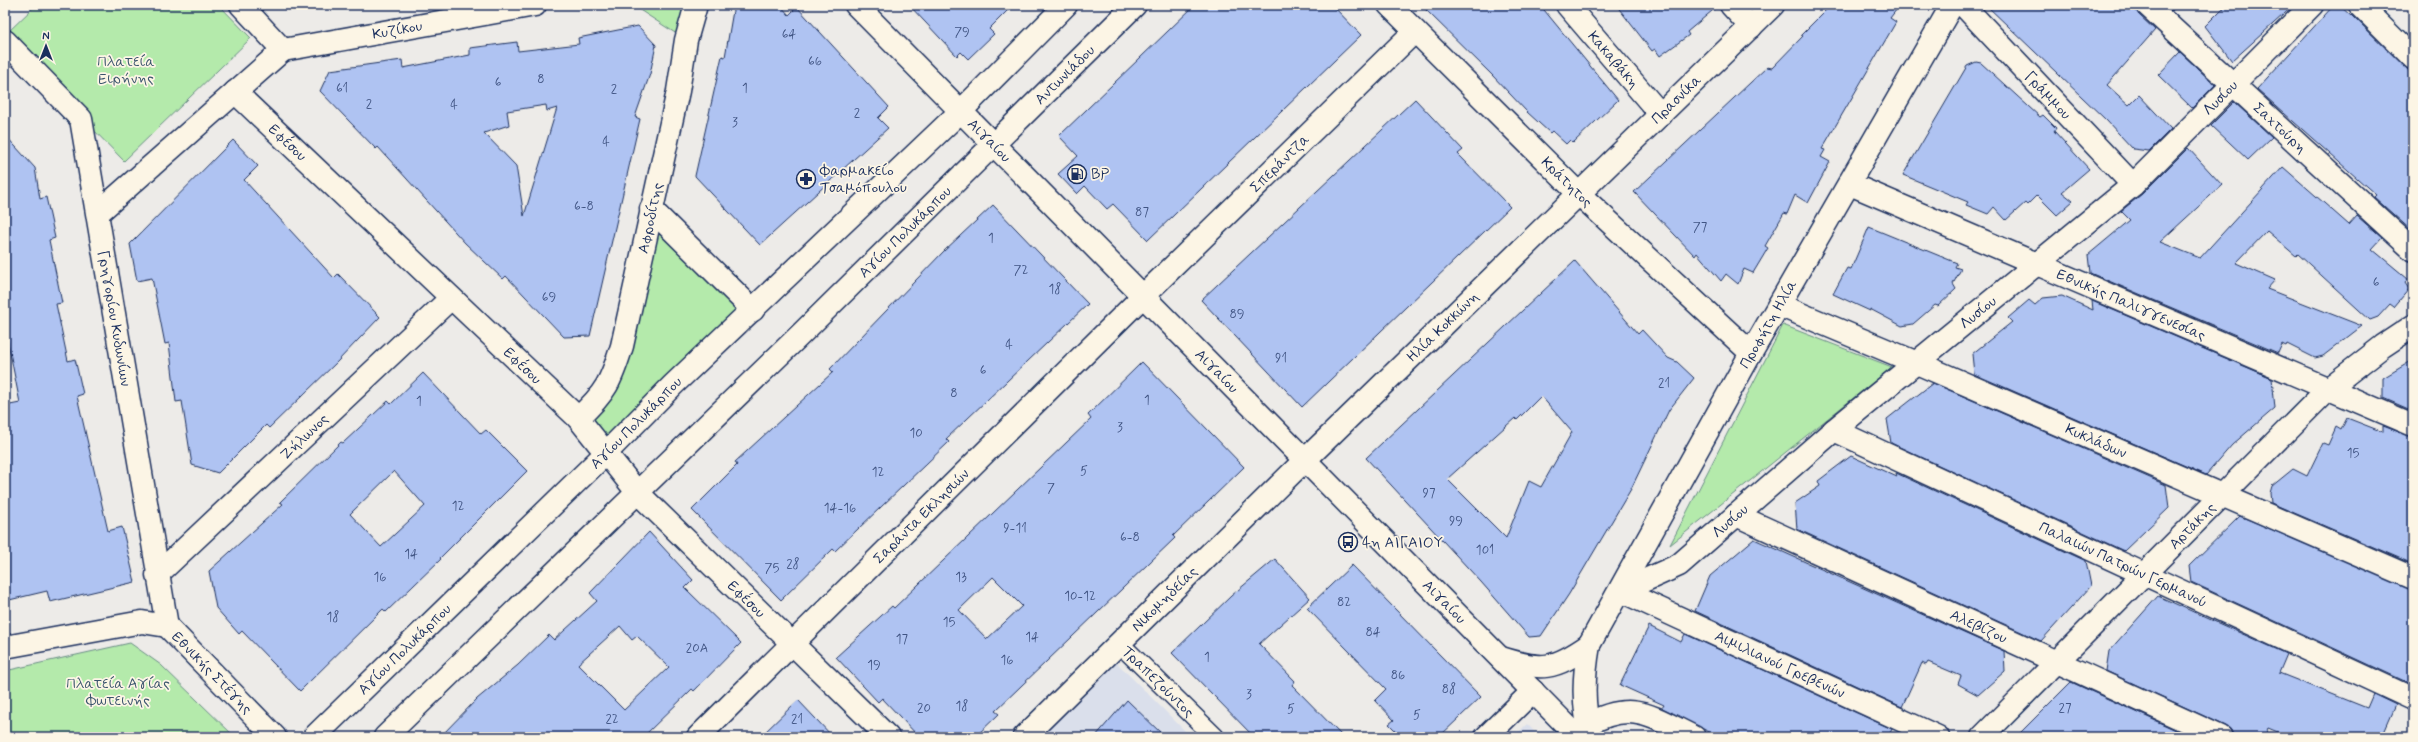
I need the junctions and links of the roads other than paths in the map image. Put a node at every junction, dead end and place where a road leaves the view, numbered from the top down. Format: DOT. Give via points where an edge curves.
graph roads {
  1 [pos="241,5"];
  2 [pos="535,5"];
  3 [pos="680,5"];
  4 [pos="696,5"];
  5 [pos="856,5"];
  6 [pos="1066,5"];
  7 [pos="1135,5"];
  8 [pos="1389,5"];
  9 [pos="1567,5"];
  10 [pos="1731,5"];
  11 [pos="1773,5"];
  12 [pos="1952,5"];
  13 [pos="1963,5"];
  14 [pos="2147,5"];
  15 [pos="2312,5"];
  16 [pos="2360,5"];
  17 [pos="1750,27"];
  18 [pos="1415,31"];
  19 [pos="686,40"];
  20 [pos="5,41"];
  21 [pos="283,50"];
  22 [pos="2413,58"];
  23 [pos="2234,83"];
  24 [pos="235,92"];
  25 [pos="961,111"];
  26 [pos="1661,115"];
  27 [pos="994,144"];
  28 [pos="1850,184"];
  29 [pos="2133,185"];
  30 [pos="1578,193"];
  31 [pos="651,209"];
  32 [pos="98,213"];
  33 [pos="2413,250"];
  34 [pos="2037,264"];
  35 [pos="1143,296"];
  36 [pos="451,298"];
  37 [pos="1779,305"];
  38 [pos="753,310"];
  39 [pos="2413,326"];
  40 [pos="1750,353"];
  41 [pos="1917,363"];
  42 [pos="2329,388"];
  43 [pos="578,418"];
  44 [pos="2413,425"];
  45 [pos="1834,430"];
  46 [pos="606,453"];
  47 [pos="1305,460"];
  48 [pos="637,492"];
  49 [pos="2221,496"];
  50 [pos="1736,515"];
  51 [pos="2143,574"];
  52 [pos="157,576"];
  53 [pos="2413,578"];
  54 [pos="1621,591"];
  55 [pos="167,626"];
  56 [pos="793,643"];
  57 [pos="1119,643"];
  58 [pos="1589,645"];
  59 [pos="5,647"];
  60 [pos="1500,657"];
  61 [pos="2056,662"];
  62 [pos="1533,691"];
  63 [pos="2413,699"];
  64 [pos="1585,733"];
  65 [pos="275,737"];
  66 [pos="314,737"];
  67 [pos="385,737"];
  68 [pos="698,737"];
  69 [pos="888,737"];
  70 [pos="1024,737"];
  71 [pos="1215,737"];
  72 [pos="1486,737"];
  73 [pos="1694,737"];
  74 [pos="1938,737"];
  75 [pos="1982,737"];
  76 [pos="2221,737"];
  1 -- 21 [label="street"];
  2 -- 21 [label="street, Κυζίκου"];
  3 -- 19 [label="street"];
  4 -- 19 [label="street, Αφροδίτης"];
  5 -- 25 [label="street, Αιγαίου"];
  6 -- 25 [label="street"];
  7 -- 27 [label="street, Αντωνιάδου"];
  8 -- 18 [label="street, Κράτητος"];
  9 -- 26 [label="street, Κακαβάκη"];
  10 -- 17 [label="street"];
  11 -- 17 [label="street, Πρασνίκα"];
  12 -- 28 [label="street, Προφήτη Ηλία"];
  13 -- 29 [label="street, Γράμμου"];
  14 -- 23 [label="street, Σαχτούρη"];
  15 -- 23 [label="street, Λυσίου"];
  16 -- 22 [label="street"];
  17 -- 26 [label="street, Πρασνίκα"];
  18 -- 30 [label="street, Κράτητος"];
  18 -- 35 [label="street, Σπεράντζα"];
  19 -- 31 [label="street, Αφροδίτης" via="678,91"];
  20 -- 32 [label="street, Γρηγορίου Κυδωνίων" via="81,118"];
  21 -- 24 [label="street"];
  23 -- 29 [label="street, Λυσίου"];
  23 -- 33 [label="street, Σαχτούρη"];
  24 -- 32 [label="street"];
  24 -- 36 [label="street, Εφέσου"];
  25 -- 27 [label="street, Αιγαίου"];
  25 -- 38 [label="street, Αγίου Πολυκάρπου"];
  26 -- 30 [label="street, Πρασνίκα"];
  27 -- 35 [label="street, Αιγαίου"];
  27 -- 48 [label="street, Αγίου Πολυκάρπου"];
  28 -- 34 [label="street, Εθνικής Παλιγγενεσίας"];
  28 -- 37 [label="street, Προφήτη Ηλία"];
  29 -- 34 [label="street, Λυσίου"];
  30 -- 40 [label="street, Κράτητος"];
  30 -- 47 [label="street, Ηλία Κοκκώνη"];
  31 -- 38 [label="street"];
  31 -- 43 [label="street, Αφροδίτης" via="622,346 613,375 599,400"];
  32 -- 52 [label="street, Γρηγορίου Κυδωνίων"];
  34 -- 41 [label="street, Λυσίου"];
  34 -- 42 [label="street, Εθνικής Παλιγγενεσίας"];
  35 -- 47 [label="street, Αιγαίου"];
  35 -- 56 [label="street, Σαράντα Εκλησιών"];
  36 -- 43 [label="street, Εφέσου"];
  36 -- 52 [label="street, Ζήλωνος"];
  37 -- 40 [label="street, Προφήτη Ηλία"];
  37 -- 41 [label="street, Κυκλάδων"];
  38 -- 46 [label="street, Αγίου Πολυκάρπου" via="673,385"];
  39 -- 42 [label="street, Αρτάκης"];
  40 -- 54 [label="street, Προφήτη Ηλία"];
  41 -- 45 [label="street, Λυσίου"];
  41 -- 49 [label="street, Κυκλάδων"];
  42 -- 44 [label="street, Εθνικής Παλιγγενεσίας"];
  42 -- 49 [label="street, Αρτάκης"];
  43 -- 46 [label="street, Εφέσου"];
  45 -- 50 [label="street, Λυσίου"];
  45 -- 51 [label="street, Παλαιών Πατρών Γερμανού"];
  46 -- 48 [label="street, Εφέσου"];
  46 -- 66 [label="street, Αγίου Πολυκάρπου"];
  47 -- 57 [label="street, Νικομηδείας"];
  47 -- 60 [label="street, Αιγαίου"];
  48 -- 56 [label="street, Εφέσου"];
  48 -- 67 [label="street, Αγίου Πολυκάρπου"];
  49 -- 51 [label="street, Αρτάκης"];
  49 -- 53 [label="street, Κυκλάδων"];
  50 -- 54 [label="street, Λυσίου" via="1679,565"];
  50 -- 61 [label="street, Αλεβίζου"];
  51 -- 61 [label="street, Αρτάκης"];
  51 -- 63 [label="street, Παλαιών Πατρών Γερμανού"];
  52 -- 55 [label="street, Γρηγορίου Κυδωνίων"];
  54 -- 58 [label="street, Προφήτη Ηλία"];
  54 -- 74 [label="street, Αιμιλιανού Γρεβενών"];
  55 -- 59 [label="street" via="142,622"];
  55 -- 65 [label="street, Εθνικής Στέγης"];
  56 -- 68 [label="street, Σαράντα Εκλησιών"];
  56 -- 69 [label="street, Εφέσου"];
  57 -- 70 [label="street, Νικομηδείας"];
  57 -- 71 [label="street, Τραπεζούντος"];
  58 -- 60 [label="street, Προφήτη Ηλία" via="1568,660 1547,667 1528,666"];
  58 -- 64 [label="street, Προφήτη Ηλία" via="1583,696"];
  60 -- 62 [label="street, Αιγαίου"];
  61 -- 75 [label="street, Αρτάκης"];
  61 -- 76 [label="street, Αλεβίζου"];
  62 -- 64 [label="street, Αιγαίου"];
  62 -- 72 [label="street"];
  64 -- 73 [label="street" via="1608,715 1628,711 1649,716"];
}
